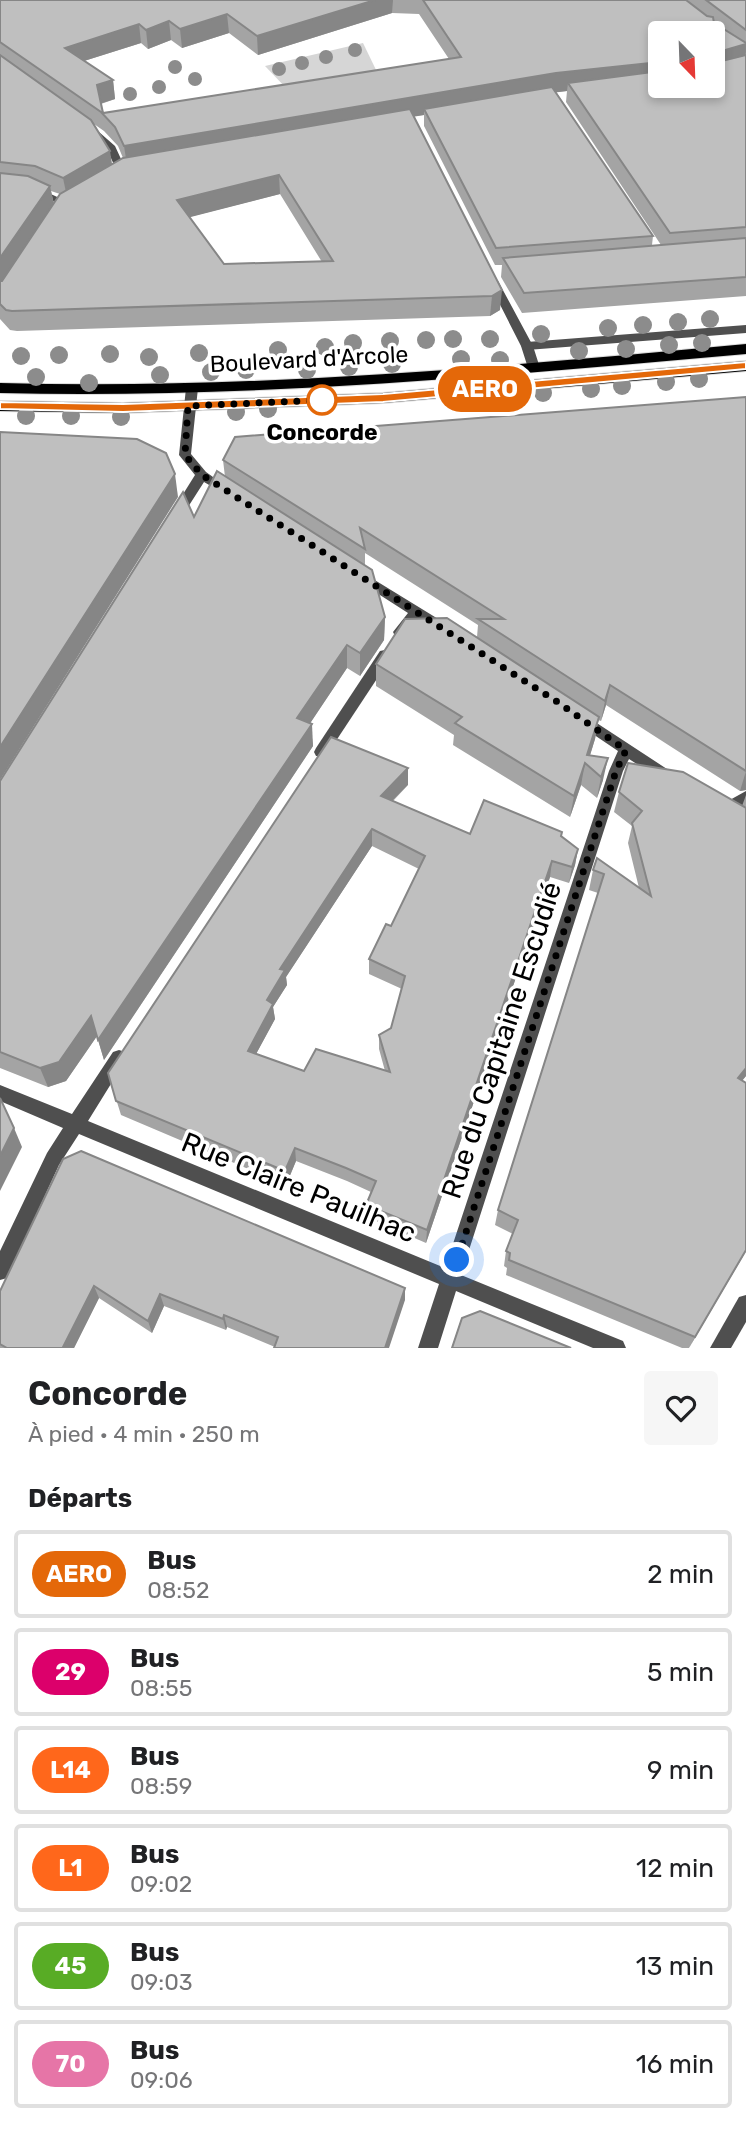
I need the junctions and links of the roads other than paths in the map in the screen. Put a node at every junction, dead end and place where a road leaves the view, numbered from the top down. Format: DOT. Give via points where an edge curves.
graph roads {
  1 [pos="79,121"];
  2 [pos="110,178"];
  3 [pos="0,186"];
  4 [pos="66,204"];
  5 [pos="501,271"];
  6 [pos="746,329"];
  7 [pos="527,346"];
  8 [pos="746,349"];
  9 [pos="746,366"];
  10 [pos="534,368"];
  11 [pos="0,388"];
  12 [pos="191,388"];
  13 [pos="0,406"];
  14 [pos="188,406"];
  15 [pos="202,475"];
  16 [pos="236,497"];
  17 [pos="170,525"];
  18 [pos="349,569"];
  19 [pos="417,612"];
  20 [pos="452,635"];
  21 [pos="566,708"];
  22 [pos="626,750"];
  23 [pos="314,763"];
  24 [pos="683,786"];
  25 [pos="746,797"];
  26 [pos="724,810"];
  27 [pos="131,1039"];
  28 [pos="0,1093"];
  29 [pos="75,1125"];
  30 [pos="0,1271"];
  31 [pos="451,1280"];
  32 [pos="746,1304"];
  33 [pos="428,1348"];
  34 [pos="616,1348"];
  35 [pos="720,1348"];
  1 -- 2 [label="street" via="111,148 127,171"];
  3 -- 4 [label="street" via="34,190"];
  5 -- 7 [label="street" via="488,272"];
  6 -- 7 [label="street"];
  7 -- 10 [label="street"];
  8 -- 10 [label="main road, Boulevard d'Arcole"];
  9 -- 14 [label="main road, Boulevard d'Arcole" via="383,398"];
  10 -- 12 [label="main road, Boulevard d'Arcole"];
  11 -- 12 [label="main road, Boulevard d'Arcole"];
  12 -- 14 [label="street"];
  13 -- 14 [label="main road, Boulevard d'Arcole"];
  14 -- 15 [label="street" via="185,455"];
  15 -- 16 [label="street"];
  15 -- 17 [label="street"];
  18 -- 19 [label="street"];
  19 -- 20 [label="street"];
  19 -- 23 [label="street"];
  21 -- 22 [label="street"];
  22 -- 24 [label="street"];
  22 -- 31 [label="street, Rue du Capitaine Escudié"];
  25 -- 26 [label="street"];
  27 -- 29 [label="street"];
  28 -- 29 [label="street, Rue Claire Pauilhac"];
  29 -- 30 [label="street" via="53,1159"];
  29 -- 31 [label="street, Rue Claire Pauilhac"];
  31 -- 33 [label="street, Rue du Capitaine Escudié"];
  31 -- 34 [label="street, Rue Claire Pauilhac"];
  32 -- 35 [label="street"];
}
